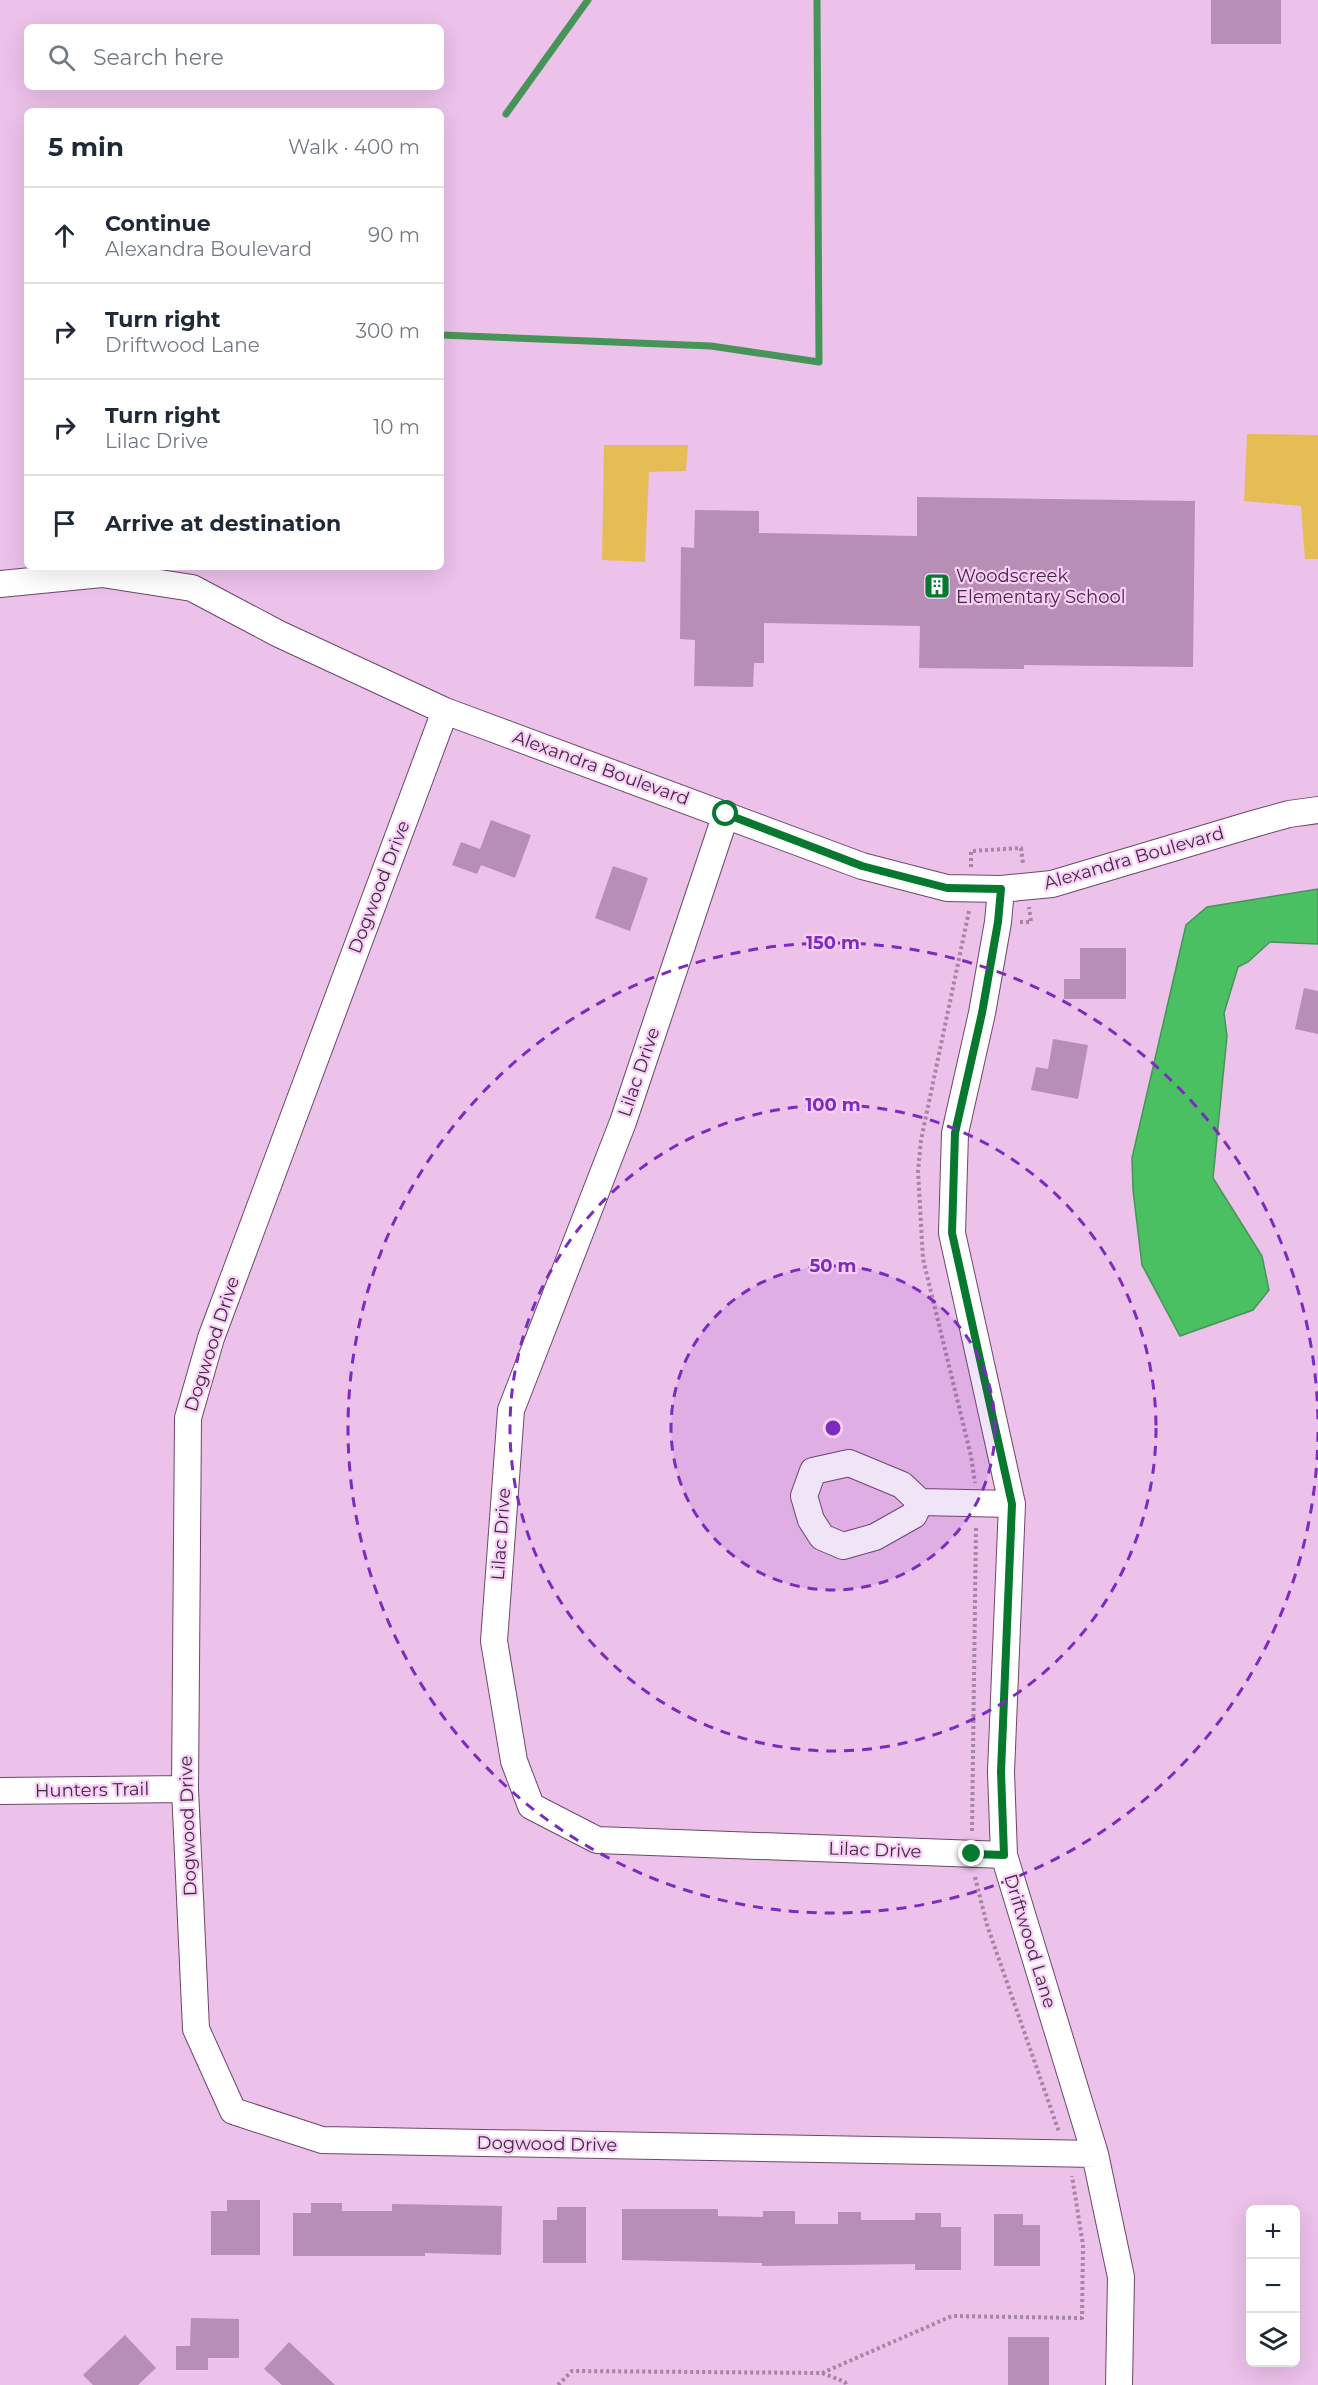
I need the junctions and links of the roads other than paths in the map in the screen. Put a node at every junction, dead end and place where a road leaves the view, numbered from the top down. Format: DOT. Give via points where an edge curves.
graph roads {
  1 [pos="0,584"];
  2 [pos="445,711"];
  3 [pos="1318,810"];
  4 [pos="726,814"];
  5 [pos="1001,889"];
  6 [pos="920,1502"];
  7 [pos="1012,1504"];
  8 [pos="185,1789"];
  9 [pos="0,1791"];
  10 [pos="1004,1855"];
  11 [pos="1095,2154"];
  12 [pos="1119,2385"];
  1 -- 2 [label="street, Alexandra Boulevard" via="102,574 192,588 279,634"];
  2 -- 4 [label="street, Alexandra Boulevard"];
  2 -- 8 [label="street, Dogwood Drive" via="210,1338 188,1418"];
  3 -- 5 [label="street, Alexandra Boulevard" via="1288,814 1052,884"];
  4 -- 5 [label="street, Alexandra Boulevard" via="862,866 947,888"];
  4 -- 10 [label="street, Lilac Drive" via="623,1122 511,1410 494,1641 514,1761 531,1806 597,1840"];
  5 -- 7 [label="street, Driftwood Lane" via="982,1013 955,1133 952,1233"];
  6 -- 7 [label="street"];
  7 -- 10 [label="street, Driftwood Lane" via="1001,1772"];
  8 -- 9 [label="street, Hunters Trail"];
  8 -- 11 [label="street, Dogwood Drive" via="196,2029 233,2111 322,2140"];
  10 -- 11 [label="street, Driftwood Lane"];
  11 -- 12 [label="street, Driftwood Lane" via="1121,2277"];
}
